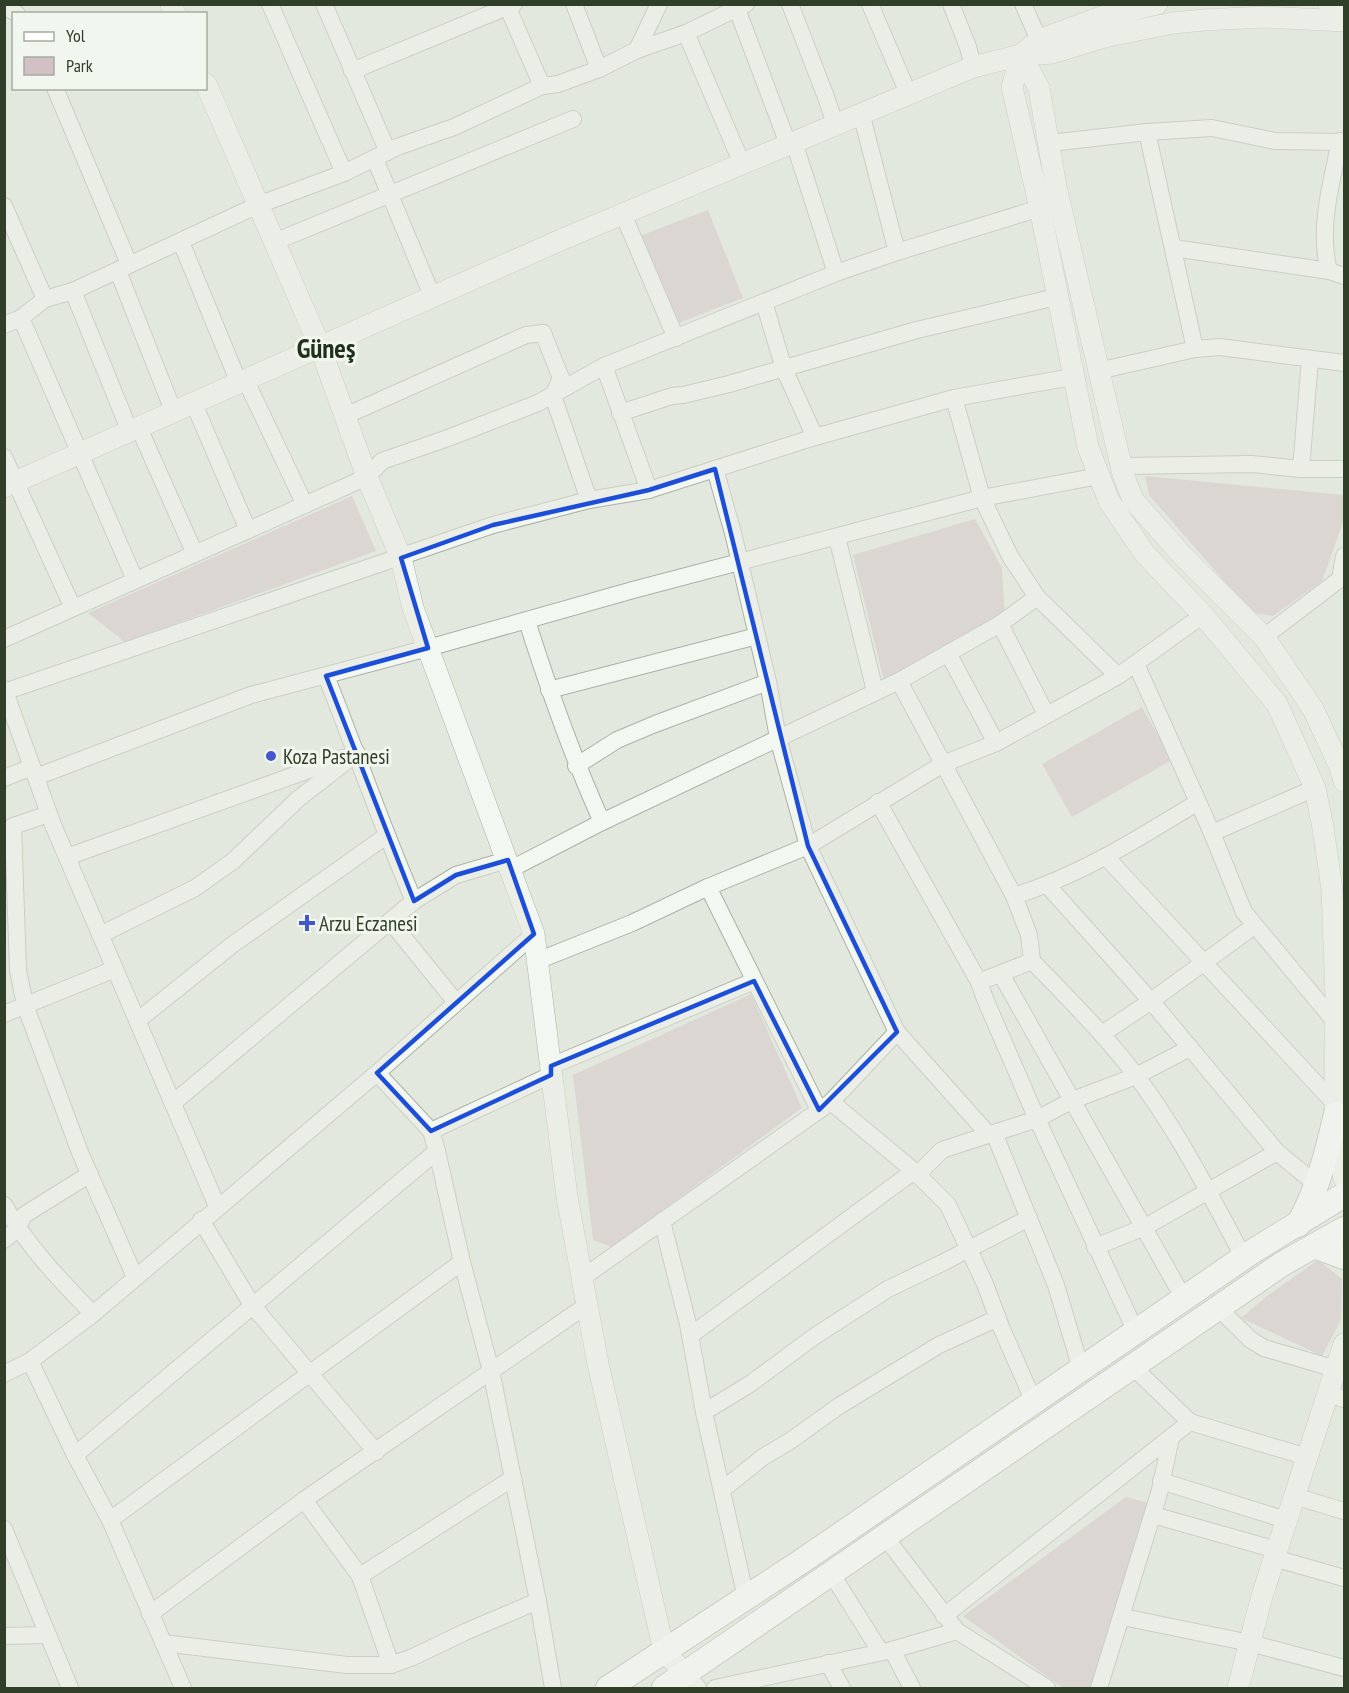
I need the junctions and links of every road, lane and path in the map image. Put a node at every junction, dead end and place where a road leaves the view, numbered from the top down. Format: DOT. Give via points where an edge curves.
graph roads {
  1 [pos="270,4"];
  2 [pos="324,4"];
  3 [pos="574,4"];
  4 [pos="659,4"];
  5 [pos="790,4"];
  6 [pos="870,4"];
  7 [pos="951,4"];
  8 [pos="1023,4"];
  9 [pos="1157,4"];
  10 [pos="1329,4"];
  11 [pos="511,6"];
  12 [pos="1344,6"];
  13 [pos="741,7"];
  14 [pos="1099,11"];
  15 [pos="1169,14"];
  16 [pos="1344,21"];
  17 [pos="686,33"];
  18 [pos="1039,40"];
  19 [pos="637,50"];
  20 [pos="1021,55"];
  21 [pos="973,67"];
  22 [pos="599,69"];
  23 [pos="352,71"];
  24 [pos="207,86"];
  25 [pos="542,86"];
  26 [pos="56,90"];
  27 [pos="908,93"];
  28 [pos="861,113"];
  29 [pos="573,119"];
  30 [pos="835,124"];
  31 [pos="1147,132"];
  32 [pos="1342,142"];
  33 [pos="791,143"];
  34 [pos="1050,143"];
  35 [pos="382,156"];
  36 [pos="742,164"];
  37 [pos="344,173"];
  38 [pos="391,194"];
  39 [pos="258,205"];
  40 [pos="4,206"];
  41 [pos="1040,208"];
  42 [pos="622,214"];
  43 [pos="181,242"];
  44 [pos="274,242"];
  45 [pos="1174,248"];
  46 [pos="897,252"];
  47 [pos="124,268"];
  48 [pos="836,273"];
  49 [pos="1337,274"];
  50 [pos="72,291"];
  51 [pos="1056,297"];
  52 [pos="433,298"];
  53 [pos="45,299"];
  54 [pos="764,302"];
  55 [pos="21,318"];
  56 [pos="4,325"];
  57 [pos="676,338"];
  58 [pos="320,347"];
  59 [pos="1195,349"];
  60 [pos="1310,359"];
  61 [pos="1344,363"];
  62 [pos="604,366"];
  63 [pos="784,369"];
  64 [pos="1098,371"];
  65 [pos="1072,377"];
  66 [pos="242,382"];
  67 [pos="553,396"];
  68 [pos="954,399"];
  69 [pos="194,404"];
  70 [pos="174,413"];
  71 [pos="620,413"];
  72 [pos="345,416"];
  73 [pos="134,430"];
  74 [pos="814,437"];
  75 [pos="80,454"];
  76 [pos="4,457"];
  77 [pos="1122,466"];
  78 [pos="715,469"];
  79 [pos="1301,469"];
  80 [pos="1344,469"];
  81 [pos="1099,476"];
  82 [pos="367,477"];
  83 [pos="10,484"];
  84 [pos="649,490"];
  85 [pos="982,498"];
  86 [pos="589,500"];
  87 [pos="305,505"];
  88 [pos="248,530"];
  89 [pos="837,537"];
  90 [pos="195,554"];
  91 [pos="1344,556"];
  92 [pos="401,558"];
  93 [pos="739,562"];
  94 [pos="135,580"];
  95 [pos="1342,582"];
  96 [pos="1037,597"];
  97 [pos="73,608"];
  98 [pos="1203,615"];
  99 [pos="528,621"];
  100 [pos="1000,624"];
  101 [pos="757,636"];
  102 [pos="1264,637"];
  103 [pos="4,639"];
  104 [pos="429,648"];
  105 [pos="948,653"];
  106 [pos="1136,664"];
  107 [pos="326,675"];
  108 [pos="1118,676"];
  109 [pos="899,681"];
  110 [pos="768,682"];
  111 [pos="549,690"];
  112 [pos="5,691"];
  113 [pos="875,691"];
  114 [pos="1046,714"];
  115 [pos="778,738"];
  116 [pos="996,743"];
  117 [pos="357,753"];
  118 [pos="943,764"];
  119 [pos="576,766"];
  120 [pos="34,772"];
  121 [pos="4,778"];
  122 [pos="1344,781"];
  123 [pos="1315,788"];
  124 [pos="878,802"];
  125 [pos="1198,802"];
  126 [pos="49,814"];
  127 [pos="602,822"];
  128 [pos="1212,833"];
  129 [pos="386,836"];
  130 [pos="808,846"];
  131 [pos="67,857"];
  132 [pos="1107,858"];
  133 [pos="509,865"];
  134 [pos="9,868"];
  135 [pos="1048,886"];
  136 [pos="708,887"];
  137 [pos="1014,896"];
  138 [pos="414,901"];
  139 [pos="391,922"];
  140 [pos="1254,926"];
  141 [pos="10,929"];
  142 [pos="534,934"];
  143 [pos="100,935"];
  144 [pos="537,961"];
  145 [pos="1032,961"];
  146 [pos="1205,962"];
  147 [pos="115,969"];
  148 [pos="1001,974"];
  149 [pos="754,981"];
  150 [pos="980,982"];
  151 [pos="455,1001"];
  152 [pos="1151,1001"];
  153 [pos="25,1005"];
  154 [pos="4,1014"];
  155 [pos="137,1021"];
  156 [pos="1336,1023"];
  157 [pos="897,1032"];
  158 [pos="1102,1034"];
  159 [pos="1190,1048"];
  160 [pos="551,1071"];
  161 [pos="377,1072"];
  162 [pos="1136,1076"];
  163 [pos="1072,1100"];
  164 [pos="173,1103"];
  165 [pos="825,1106"];
  166 [pos="1336,1109"];
  167 [pos="1037,1119"];
  168 [pos="431,1131"];
  169 [pos="991,1134"];
  170 [pos="437,1151"];
  171 [pos="1278,1152"];
  172 [pos="90,1173"];
  173 [pos="916,1173"];
  174 [pos="1344,1179"];
  175 [pos="1317,1185"];
  176 [pos="1208,1191"];
  177 [pos="1344,1195"];
  178 [pos="4,1205"];
  179 [pos="217,1206"];
  180 [pos="1029,1218"];
  181 [pos="201,1220"];
  182 [pos="662,1221"];
  183 [pos="1298,1225"];
  184 [pos="1145,1227"];
  185 [pos="17,1229"];
  186 [pos="1344,1229"];
  187 [pos="4,1240"];
  188 [pos="1314,1246"];
  189 [pos="1095,1247"];
  190 [pos="969,1250"];
  191 [pos="1244,1257"];
  192 [pos="1344,1257"];
  193 [pos="462,1263"];
  194 [pos="135,1277"];
  195 [pos="582,1278"];
  196 [pos="1184,1299"];
  197 [pos="252,1305"];
  198 [pos="587,1305"];
  199 [pos="1218,1308"];
  200 [pos="93,1314"];
  201 [pos="998,1318"];
  202 [pos="1136,1332"];
  203 [pos="691,1335"];
  204 [pos="1344,1344"];
  205 [pos="30,1360"];
  206 [pos="1133,1367"];
  207 [pos="1081,1369"];
  208 [pos="1336,1369"];
  209 [pos="492,1371"];
  210 [pos="310,1372"];
  211 [pos="4,1374"];
  212 [pos="1336,1396"];
  213 [pos="1034,1402"];
  214 [pos="704,1412"];
  215 [pos="1190,1422"];
  216 [pos="1171,1437"];
  217 [pos="376,1452"];
  218 [pos="75,1455"];
  219 [pos="1307,1457"];
  220 [pos="513,1478"];
  221 [pos="1161,1481"];
  222 [pos="722,1490"];
  223 [pos="1294,1496"];
  224 [pos="304,1500"];
  225 [pos="1344,1511"];
  226 [pos="1153,1515"];
  227 [pos="110,1520"];
  228 [pos="1286,1520"];
  229 [pos="4,1529"];
  230 [pos="886,1538"];
  231 [pos="1275,1554"];
  232 [pos="831,1574"];
  233 [pos="360,1576"];
  234 [pos="1344,1578"];
  235 [pos="746,1598"];
  236 [pos="538,1601"];
  237 [pos="150,1614"];
  238 [pos="944,1616"];
  239 [pos="1123,1617"];
  240 [pos="957,1631"];
  241 [pos="48,1635"];
  242 [pos="4,1636"];
  243 [pos="163,1643"];
  244 [pos="1250,1643"];
  245 [pos="886,1650"];
  246 [pos="664,1651"];
  247 [pos="828,1663"];
  248 [pos="391,1665"];
  249 [pos="1344,1668"];
  250 [pos="692,1682"];
  251 [pos="774,1682"];
  252 [pos="1044,1688"];
  253 [pos="69,1689"];
  254 [pos="183,1689"];
  255 [pos="553,1689"];
  256 [pos="608,1689"];
  257 [pos="664,1689"];
  258 [pos="715,1689"];
  259 [pos="842,1689"];
  260 [pos="912,1689"];
  261 [pos="1099,1689"];
  262 [pos="1238,1689"];
  1 -- 37 [label="street"];
  2 -- 23 [label="street"];
  3 -- 22 [label="street"];
  4 -- 19 [label="street"];
  5 -- 30 [label="street"];
  6 -- 27 [label="street"];
  7 -- 21 [label="street"];
  8 -- 18 [label="street"];
  9 -- 14 [label="street"];
  10 -- 12 [label="street"];
  11 -- 23 [label="street"];
  11 -- 25 [label="street"];
  13 -- 17 [label="street"];
  13 -- 33 [label="street"];
  14 -- 18 [label="street"];
  15 -- 16 [label="street" via="1204,20 1263,17"];
  15 -- 20 [label="street" via="1052,53"];
  17 -- 19 [label="street"];
  17 -- 36 [label="street"];
  18 -- 20 [label="street"];
  19 -- 22 [label="street"];
  20 -- 21 [label="street"];
  20 -- 34 [label="street" via="1040,88"];
  20 -- 41 [label="street" via="1011,87"];
  21 -- 27 [label="street"];
  22 -- 25 [label="street"];
  23 -- 35 [label="street"];
  24 -- 39 [label="street"];
  25 -- 35 [label="street"];
  26 -- 47 [label="street"];
  27 -- 28 [label="street"];
  28 -- 30 [label="street"];
  28 -- 46 [label="street"];
  29 -- 38 [label="street"];
  30 -- 33 [label="street"];
  31 -- 32 [label="street" via="1212,128 1275,141"];
  31 -- 34 [label="street"];
  31 -- 45 [label="street"];
  32 -- 49 [label="street" via="1326,208 1325,257"];
  33 -- 36 [label="street"];
  33 -- 48 [label="street"];
  34 -- 64 [label="street" via="1056,187"];
  35 -- 37 [label="street"];
  35 -- 38 [label="street"];
  36 -- 42 [label="street"];
  37 -- 39 [label="street"];
  38 -- 44 [label="street"];
  38 -- 52 [label="street"];
  39 -- 43 [label="street"];
  39 -- 44 [label="street"];
  40 -- 53 [label="street"];
  41 -- 46 [label="street"];
  41 -- 51 [label="street"];
  42 -- 52 [label="street"];
  42 -- 57 [label="street"];
  43 -- 47 [label="street"];
  43 -- 66 [label="street"];
  44 -- 58 [label="street"];
  45 -- 49 [label="street"];
  45 -- 59 [label="street"];
  46 -- 48 [label="street"];
  47 -- 50 [label="street"];
  47 -- 70 [label="street"];
  48 -- 54 [label="street"];
  50 -- 53 [label="street"];
  50 -- 73 [label="street"];
  51 -- 63 [label="street" via="917,330"];
  51 -- 65 [label="street"];
  52 -- 58 [label="street"];
  53 -- 55 [label="street"];
  54 -- 57 [label="street"];
  54 -- 63 [label="street"];
  55 -- 56 [label="street"];
  55 -- 75 [label="street"];
  57 -- 62 [label="street"];
  58 -- 66 [label="street"];
  58 -- 72 [label="street"];
  59 -- 60 [label="street" via="1220,347"];
  59 -- 64 [label="street"];
  60 -- 61 [label="street"];
  60 -- 79 [label="street"];
  62 -- 67 [label="street"];
  62 -- 71 [label="street"];
  63 -- 71 [label="street"];
  63 -- 74 [label="street"];
  64 -- 77 [label="street"];
  65 -- 68 [label="street"];
  65 -- 81 [label="street"];
  66 -- 69 [label="street"];
  66 -- 87 [label="street"];
  67 -- 72 [label="street" via="561,378 543,333 526,335"];
  67 -- 82 [label="street" via="382,460"];
  67 -- 86 [label="street"];
  68 -- 74 [label="street"];
  68 -- 85 [label="street"];
  69 -- 70 [label="street"];
  69 -- 88 [label="street"];
  70 -- 73 [label="street"];
  71 -- 84 [label="street"];
  72 -- 82 [label="street"];
  73 -- 75 [label="street"];
  73 -- 90 [label="street"];
  74 -- 78 [label="street"];
  75 -- 83 [label="street"];
  75 -- 94 [label="street"];
  76 -- 83 [label="street"];
  77 -- 79 [label="street" via="1252,464"];
  77 -- 102 [label="street" via="1133,500 1180,554"];
  78 -- 84 [label="street"];
  78 -- 93 [label="street"];
  79 -- 80 [label="street"];
  81 -- 85 [label="street"];
  81 -- 98 [label="street" via="1109,501 1145,554"];
  82 -- 87 [label="street"];
  82 -- 92 [label="street"];
  83 -- 97 [label="street"];
  84 -- 86 [label="street"];
  85 -- 89 [label="street"];
  85 -- 96 [label="street" via="1010,556"];
  86 -- 92 [label="street" via="494,525"];
  87 -- 88 [label="street"];
  88 -- 90 [label="street"];
  89 -- 93 [label="street"];
  89 -- 113 [label="street"];
  90 -- 94 [label="street"];
  91 -- 95 [label="street"];
  92 -- 104 [label="street"];
  92 -- 112 [label="street"];
  93 -- 99 [label="street"];
  93 -- 101 [label="street"];
  94 -- 97 [label="street"];
  95 -- 102 [label="street"];
  96 -- 100 [label="street"];
  96 -- 108 [label="street"];
  97 -- 103 [label="street"];
  98 -- 106 [label="street"];
  98 -- 123 [label="street" via="1277,704"];
  99 -- 104 [label="street"];
  99 -- 111 [label="street"];
  100 -- 105 [label="street"];
  100 -- 114 [label="street"];
  101 -- 110 [label="street"];
  101 -- 111 [label="street"];
  102 -- 122 [label="street" via="1313,709"];
  104 -- 107 [label="street"];
  104 -- 133 [label="street"];
  105 -- 109 [label="street"];
  105 -- 116 [label="street"];
  106 -- 108 [label="street"];
  106 -- 125 [label="street"];
  107 -- 117 [label="street"];
  107 -- 120 [label="street" via="251,695"];
  108 -- 114 [label="street"];
  109 -- 113 [label="street"];
  109 -- 118 [label="street"];
  110 -- 115 [label="street"];
  110 -- 119 [label="street" via="617,740"];
  111 -- 119 [label="street"];
  112 -- 120 [label="street"];
  113 -- 115 [label="street"];
  114 -- 116 [label="street"];
  115 -- 127 [label="street"];
  115 -- 130 [label="street"];
  116 -- 118 [label="street"];
  117 -- 129 [label="street"];
  117 -- 131 [label="street"];
  117 -- 143 [label="street" via="298,799 234,861 195,888"];
  118 -- 124 [label="street"];
  118 -- 137 [label="street"];
  119 -- 127 [label="street"];
  120 -- 121 [label="street"];
  120 -- 126 [label="street"];
  123 -- 128 [label="street"];
  123 -- 156 [label="street" via="1332,889"];
  124 -- 130 [label="street"];
  124 -- 150 [label="street"];
  125 -- 128 [label="street"];
  125 -- 132 [label="street"];
  126 -- 131 [label="street"];
  126 -- 134 [label="street" via="13,826"];
  127 -- 133 [label="street"];
  128 -- 140 [label="street" via="1244,912"];
  129 -- 138 [label="street"];
  129 -- 155 [label="street" via="232,945"];
  130 -- 136 [label="street"];
  130 -- 157 [label="street"];
  131 -- 143 [label="street"];
  132 -- 135 [label="street"];
  132 -- 146 [label="street"];
  133 -- 138 [label="street" via="456,875"];
  133 -- 142 [label="street"];
  134 -- 141 [label="street"];
  135 -- 137 [label="street"];
  135 -- 152 [label="street"];
  136 -- 144 [label="street"];
  136 -- 149 [label="street"];
  137 -- 145 [label="street" via="1029,935"];
  138 -- 139 [label="street"];
  139 -- 151 [label="street"];
  139 -- 164 [label="street"];
  140 -- 146 [label="street"];
  140 -- 156 [label="street"];
  141 -- 153 [label="street"];
  142 -- 144 [label="street"];
  142 -- 151 [label="street"];
  143 -- 147 [label="street"];
  144 -- 160 [label="street"];
  145 -- 148 [label="street"];
  145 -- 158 [label="street"];
  146 -- 152 [label="street"];
  146 -- 166 [label="street"];
  147 -- 153 [label="street"];
  147 -- 155 [label="street"];
  148 -- 150 [label="street"];
  148 -- 163 [label="street"];
  149 -- 160 [label="street"];
  149 -- 165 [label="street"];
  150 -- 167 [label="street"];
  151 -- 161 [label="street"];
  152 -- 158 [label="street"];
  152 -- 159 [label="street"];
  153 -- 154 [label="street"];
  153 -- 172 [label="street"];
  155 -- 164 [label="street"];
  156 -- 166 [label="street"];
  157 -- 165 [label="street"];
  157 -- 169 [label="street"];
  158 -- 162 [label="street"];
  159 -- 162 [label="street"];
  159 -- 171 [label="street"];
  160 -- 168 [label="street"];
  160 -- 195 [label="street"];
  161 -- 168 [label="street"];
  161 -- 179 [label="street"];
  162 -- 163 [label="street"];
  162 -- 176 [label="street"];
  163 -- 167 [label="street"];
  163 -- 184 [label="street"];
  164 -- 179 [label="street"];
  165 -- 173 [label="street"];
  165 -- 182 [label="street"];
  166 -- 174 [label="street"];
  166 -- 175 [label="main road"];
  167 -- 169 [label="street"];
  167 -- 189 [label="street"];
  168 -- 170 [label="street"];
  169 -- 173 [label="street" via="942,1150"];
  169 -- 180 [label="street"];
  170 -- 193 [label="street"];
  170 -- 197 [label="street"];
  171 -- 175 [label="street"];
  171 -- 176 [label="street"];
  172 -- 185 [label="street" via="24,1215"];
  172 -- 194 [label="street"];
  173 -- 190 [label="street" via="948,1204"];
  173 -- 203 [label="street"];
  175 -- 183 [label="main road"];
  176 -- 184 [label="street"];
  176 -- 191 [label="street"];
  177 -- 183 [label="main road"];
  178 -- 185 [label="street"];
  179 -- 181 [label="street"];
  180 -- 190 [label="street"];
  180 -- 207 [label="street" via="1056,1285"];
  181 -- 194 [label="street"];
  181 -- 197 [label="street"];
  182 -- 195 [label="street"];
  182 -- 203 [label="street"];
  183 -- 191 [label="main road"];
  184 -- 189 [label="street"];
  184 -- 196 [label="street"];
  185 -- 187 [label="street"];
  185 -- 200 [label="street"];
  186 -- 188 [label="main road"];
  188 -- 192 [label="main road"];
  188 -- 199 [label="main road"];
  189 -- 202 [label="street"];
  190 -- 201 [label="street"];
  190 -- 214 [label="street" via="888,1289"];
  191 -- 196 [label="main road"];
  193 -- 209 [label="street"];
  193 -- 210 [label="street"];
  194 -- 200 [label="street"];
  195 -- 198 [label="street"];
  196 -- 202 [label="main road"];
  197 -- 210 [label="street"];
  197 -- 218 [label="street"];
  198 -- 209 [label="street"];
  198 -- 246 [label="street"];
  199 -- 206 [label="main road"];
  199 -- 208 [label="street" via="1264,1348"];
  200 -- 205 [label="street"];
  201 -- 213 [label="street"];
  201 -- 222 [label="street" via="939,1345 839,1406"];
  202 -- 207 [label="main road"];
  203 -- 214 [label="street"];
  204 -- 208 [label="street"];
  205 -- 211 [label="street"];
  205 -- 218 [label="street"];
  206 -- 215 [label="street"];
  206 -- 230 [label="main road"];
  207 -- 213 [label="main road"];
  208 -- 212 [label="street"];
  209 -- 217 [label="street"];
  209 -- 220 [label="street"];
  210 -- 217 [label="street"];
  210 -- 227 [label="street"];
  212 -- 219 [label="street"];
  213 -- 235 [label="main road"];
  214 -- 222 [label="street"];
  215 -- 216 [label="street"];
  215 -- 219 [label="street"];
  216 -- 221 [label="street"];
  216 -- 238 [label="street"];
  217 -- 224 [label="street"];
  218 -- 227 [label="street"];
  219 -- 223 [label="street"];
  220 -- 233 [label="street"];
  220 -- 236 [label="street"];
  221 -- 226 [label="street"];
  221 -- 228 [label="street"];
  222 -- 235 [label="street"];
  223 -- 225 [label="street"];
  223 -- 228 [label="street"];
  224 -- 233 [label="street"];
  224 -- 237 [label="street"];
  226 -- 231 [label="street"];
  226 -- 239 [label="street"];
  227 -- 237 [label="street"];
  228 -- 231 [label="street"];
  229 -- 241 [label="street"];
  230 -- 232 [label="main road"];
  230 -- 238 [label="street"];
  231 -- 234 [label="street"];
  231 -- 244 [label="street"];
  232 -- 245 [label="street"];
  232 -- 250 [label="main road"];
  233 -- 248 [label="street"];
  235 -- 246 [label="main road"];
  236 -- 248 [label="street"];
  236 -- 255 [label="street"];
  237 -- 243 [label="street"];
  238 -- 240 [label="street"];
  239 -- 244 [label="street"];
  239 -- 261 [label="street"];
  240 -- 245 [label="street"];
  240 -- 252 [label="street"];
  241 -- 242 [label="street"];
  241 -- 253 [label="street"];
  243 -- 248 [label="street" via="347,1665"];
  243 -- 254 [label="street"];
  244 -- 249 [label="street"];
  244 -- 262 [label="street"];
  245 -- 247 [label="street"];
  245 -- 260 [label="street"];
  246 -- 250 [label="street"];
  246 -- 256 [label="main road"];
  247 -- 251 [label="street"];
  247 -- 259 [label="street"];
  250 -- 257 [label="main road"];
  251 -- 258 [label="street"];
}
